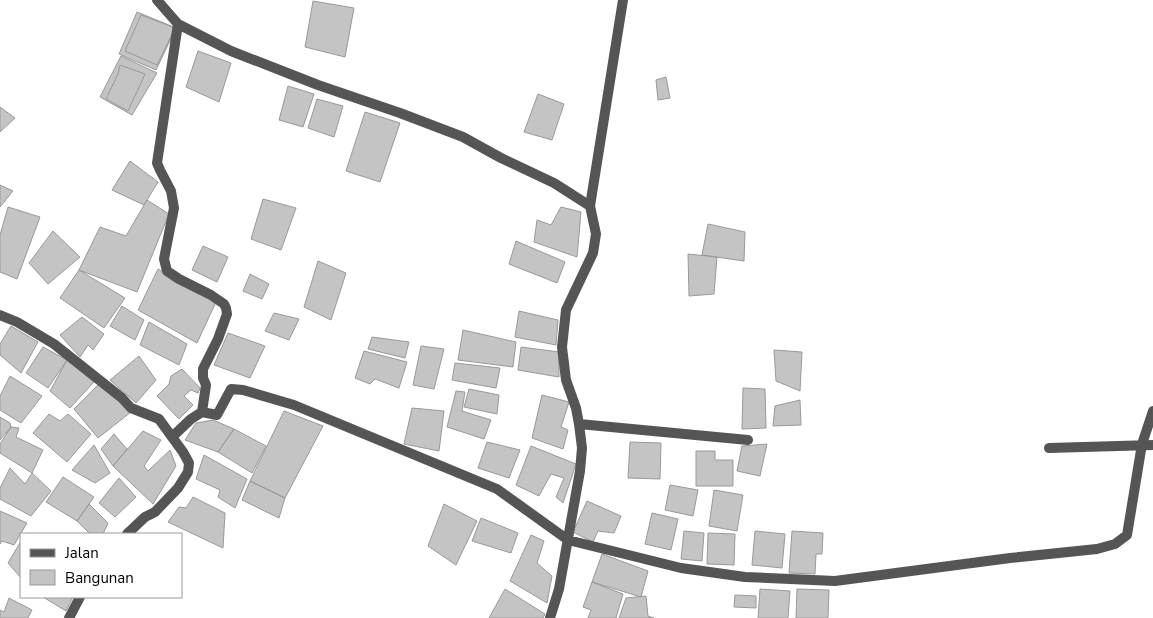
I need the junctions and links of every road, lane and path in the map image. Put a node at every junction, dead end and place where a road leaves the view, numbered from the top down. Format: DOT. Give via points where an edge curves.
graph roads {
  1 [pos="157,0"];
  2 [pos="623,0"];
  3 [pos="178,24"];
  4 [pos="590,206"];
  5 [pos="0,315"];
  6 [pos="1153,411"];
  7 [pos="202,412"];
  8 [pos="579,424"];
  9 [pos="172,437"];
  10 [pos="748,440"];
  11 [pos="1142,444"];
  12 [pos="1153,445"];
  13 [pos="1050,448"];
  14 [pos="128,533"];
  15 [pos="568,540"];
  16 [pos="79,598"];
  17 [pos="69,618"];
  18 [pos="550,618"];
  1 -- 3 [label="street"];
  2 -- 4 [label="street"];
  3 -- 4 [label="street" via="240,55 463,137 554,182"];
  3 -- 7 [label="street" via="157,163 171,191 174,208 164,260 167,272 212,295 224,304 227,314 203,369 206,385"];
  4 -- 8 [label="street" via="596,234 593,253 566,310 562,347 566,380"];
  5 -- 9 [label="street" via="54,344 131,408 159,419"];
  6 -- 11 [label="street"];
  7 -- 9 [label="street"];
  7 -- 15 [label="street" via="218,415 231,389 294,405 497,489"];
  8 -- 10 [label="street"];
  8 -- 15 [label="street" via="580,471"];
  9 -- 14 [label="street" via="189,463 188,472 155,512"];
  11 -- 12 [label="street"];
  11 -- 13 [label="street"];
  11 -- 15 [label="street" via="1127,535 1115,544 1097,549 835,581 745,576 681,568"];
  15 -- 18 [label="street"];
  16 -- 17 [label="street"];
}
